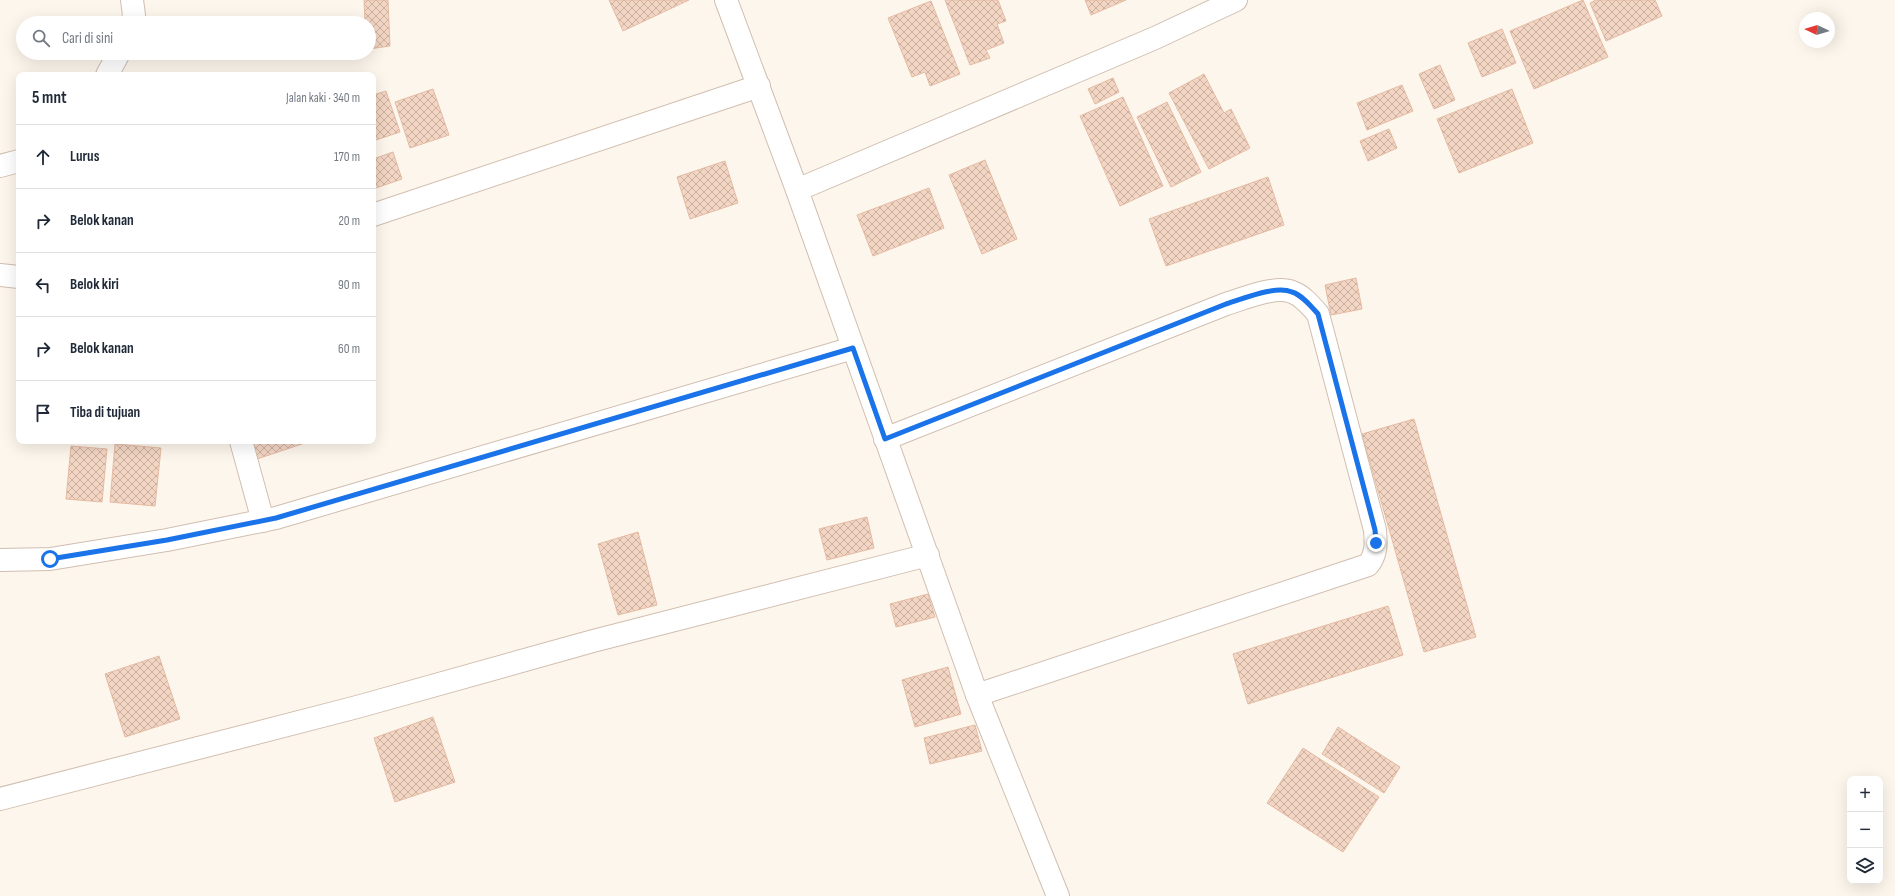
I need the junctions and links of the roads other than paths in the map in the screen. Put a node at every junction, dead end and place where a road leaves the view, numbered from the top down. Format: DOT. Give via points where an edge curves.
graph roads {
  1 [pos="132,0"];
  2 [pos="726,0"];
  3 [pos="1236,0"];
  4 [pos="134,16"];
  5 [pos="116,60"];
  6 [pos="109,72"];
  7 [pos="759,86"];
  8 [pos="16,162"];
  9 [pos="0,166"];
  10 [pos="797,190"];
  11 [pos="376,214"];
  12 [pos="0,275"];
  13 [pos="16,277"];
  14 [pos="853,348"];
  15 [pos="885,439"];
  16 [pos="242,444"];
  17 [pos="263,521"];
  18 [pos="928,555"];
  19 [pos="0,560"];
  20 [pos="977,695"];
  21 [pos="0,799"];
  22 [pos="1058,896"];
  1 -- 4 [label="street"];
  2 -- 7 [label="street"];
  3 -- 10 [label="street" via="1155,38"];
  5 -- 6 [label="street"];
  7 -- 10 [label="street"];
  7 -- 11 [label="street"];
  8 -- 9 [label="street"];
  10 -- 14 [label="street"];
  12 -- 13 [label="street"];
  14 -- 15 [label="street"];
  14 -- 17 [label="street"];
  15 -- 18 [label="street"];
  15 -- 20 [label="street" via="1226,304 1260,294 1281,290 1293,292 1318,314 1375,530 1374,556 1368,565"];
  16 -- 17 [label="street"];
  17 -- 19 [label="street" via="50,559"];
  18 -- 20 [label="street"];
  18 -- 21 [label="street" via="593,641 357,706"];
  20 -- 22 [label="street"];
}
